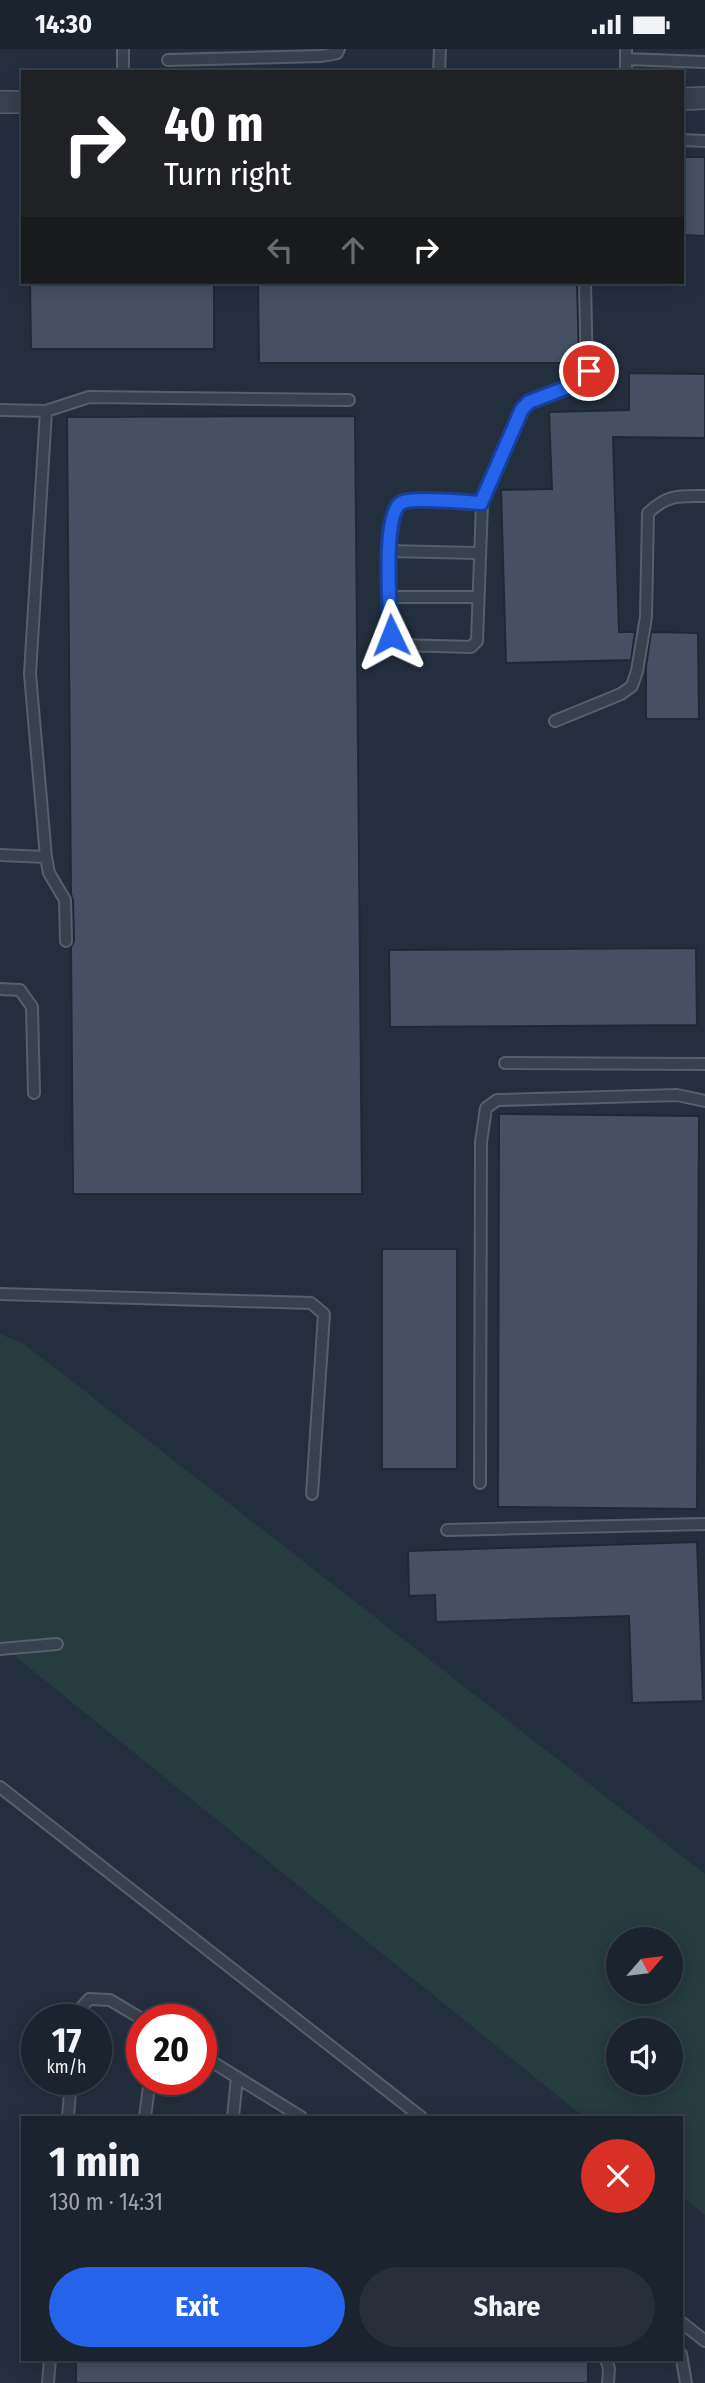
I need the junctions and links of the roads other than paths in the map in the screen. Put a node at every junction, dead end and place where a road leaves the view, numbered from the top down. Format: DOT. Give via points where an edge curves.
graph roads {
  1 [pos="123,49"];
  2 [pos="339,49"];
  3 [pos="440,49"];
  4 [pos="626,54"];
  5 [pos="168,59"];
  6 [pos="705,62"];
  7 [pos="123,70"];
  8 [pos="439,70"];
  9 [pos="705,98"];
  10 [pos="684,99"];
  11 [pos="0,102"];
  12 [pos="21,102"];
  13 [pos="684,140"];
  14 [pos="705,141"];
  15 [pos="585,284"];
  16 [pos="349,400"];
  17 [pos="0,410"];
  18 [pos="46,411"];
  19 [pos="705,496"];
  20 [pos="481,503"];
  21 [pos="388,551"];
  22 [pos="478,553"];
  23 [pos="389,597"];
  24 [pos="477,597"];
  25 [pos="555,721"];
  26 [pos="0,855"];
  27 [pos="46,857"];
  28 [pos="66,941"];
  29 [pos="0,989"];
  30 [pos="505,1063"];
  31 [pos="705,1064"];
  32 [pos="34,1093"];
  33 [pos="705,1101"];
  34 [pos="0,1294"];
  35 [pos="480,1483"];
  36 [pos="312,1494"];
  37 [pos="705,1524"];
  38 [pos="447,1530"];
  39 [pos="57,1644"];
  40 [pos="0,1649"];
  41 [pos="0,1787"];
  42 [pos="85,2004"];
  43 [pos="126,2010"];
  44 [pos="217,2065"];
  45 [pos="237,2077"];
  46 [pos="70,2095"];
  47 [pos="148,2095"];
  48 [pos="68,2116"];
  49 [pos="145,2116"];
  50 [pos="233,2116"];
  51 [pos="299,2116"];
  52 [pos="420,2116"];
  53 [pos="683,2324"];
  54 [pos="705,2341"];
  55 [pos="50,2361"];
  56 [pos="607,2361"];
  57 [pos="682,2361"];
  58 [pos="48,2383"];
  59 [pos="608,2383"];
  60 [pos="685,2383"];
  1 -- 7 [label="lane"];
  2 -- 5 [label="lane" via="321,56"];
  3 -- 8 [label="lane"];
  4 -- 6 [label="lane"];
  9 -- 10 [label="street"];
  11 -- 12 [label="street"];
  13 -- 14 [label="lane"];
  15 -- 20 [label="lane" via="587,377 522,409"];
  16 -- 18 [label="lane" via="89,397"];
  17 -- 18 [label="lane"];
  18 -- 27 [label="lane" via="30,674"];
  19 -- 25 [label="lane" via="673,496 648,513 646,617 632,686"];
  20 -- 21 [label="lane" via="400,503 393,513"];
  20 -- 22 [label="lane"];
  21 -- 22 [label="lane"];
  21 -- 23 [label="lane"];
  22 -- 24 [label="lane"];
  23 -- 24 [label="lane"];
  23 -- 24 [label="lane" via="391,635 399,645 471,647 477,641"];
  26 -- 27 [label="lane"];
  27 -- 28 [label="lane" via="49,873 65,900"];
  29 -- 32 [label="lane" via="20,990 32,1007"];
  30 -- 31 [label="lane"];
  33 -- 35 [label="lane" via="677,1095 497,1100 486,1108 481,1142"];
  34 -- 36 [label="lane" via="312,1303 324,1314"];
  37 -- 38 [label="lane"];
  39 -- 40 [label="lane"];
  41 -- 52 [label="lane"];
  42 -- 43 [label="lane" via="89,1999 110,2000"];
  44 -- 45 [label="lane"];
  45 -- 50 [label="lane"];
  45 -- 51 [label="lane"];
  46 -- 48 [label="lane"];
  47 -- 49 [label="lane"];
  53 -- 54 [label="lane"];
  55 -- 58 [label="lane"];
  56 -- 59 [label="lane"];
  57 -- 60 [label="lane"];
}
